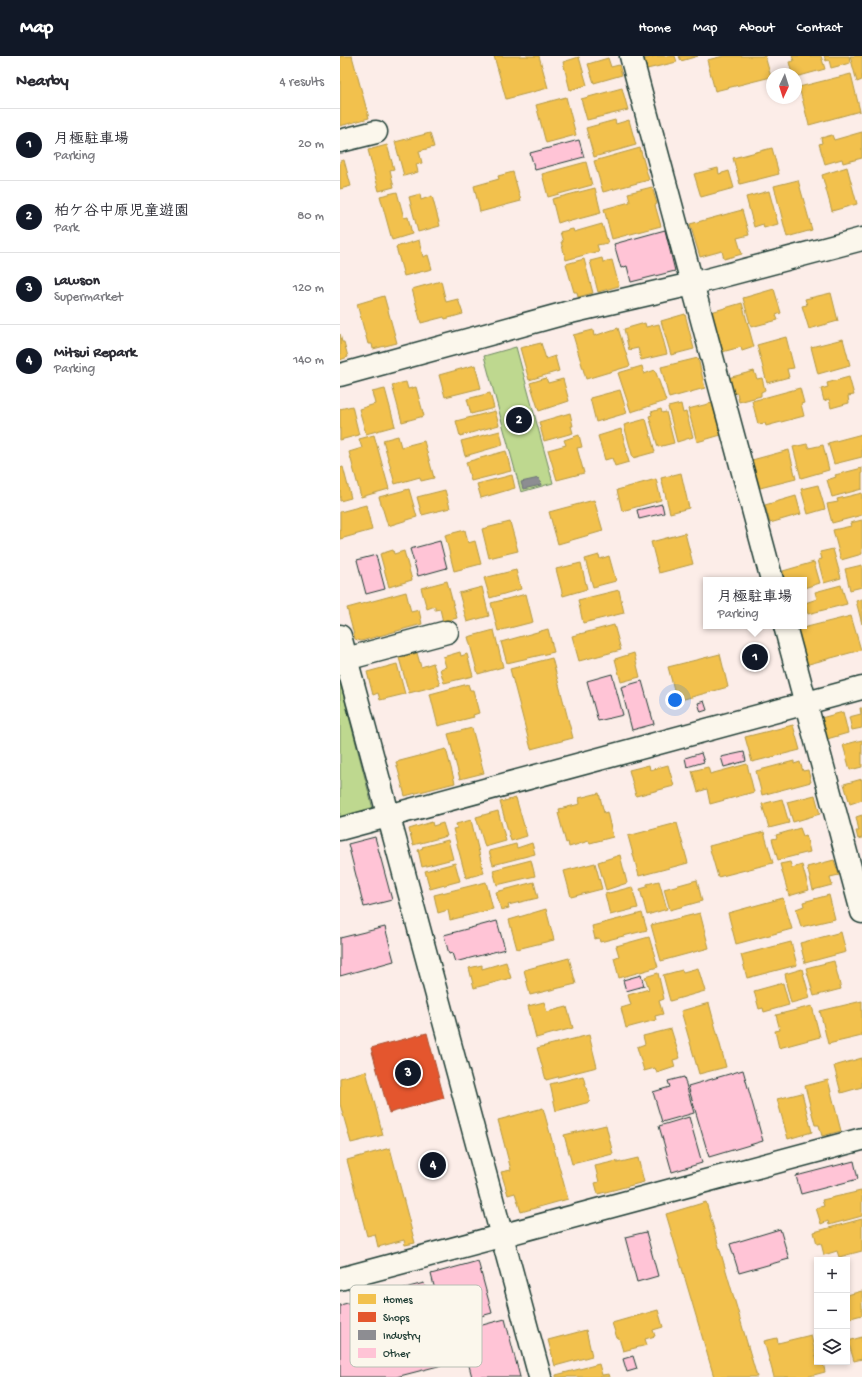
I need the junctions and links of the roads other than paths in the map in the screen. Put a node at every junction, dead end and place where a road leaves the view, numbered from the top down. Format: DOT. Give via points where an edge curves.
graph roads {
  1 [pos="631,56"];
  2 [pos="376,132"];
  3 [pos="340,141"];
  4 [pos="862,239"];
  5 [pos="692,284"];
  6 [pos="340,375"];
  7 [pos="771,577"];
  8 [pos="786,629"];
  9 [pos="447,632"];
  10 [pos="340,636"];
  11 [pos="346,659"];
  12 [pos="862,688"];
  13 [pos="806,703"];
  14 [pos="389,816"];
  15 [pos="340,829"];
  16 [pos="862,912"];
  17 [pos="862,1138"];
  18 [pos="502,1235"];
  19 [pos="340,1279"];
  20 [pos="540,1377"];
  1 -- 5 [label="street"];
  2 -- 3 [label="street"];
  4 -- 5 [label="street"];
  5 -- 6 [label="street" via="566,313"];
  5 -- 7 [label="street"];
  8 -- 13 [label="street"];
  9 -- 11 [label="street"];
  10 -- 11 [label="street"];
  11 -- 14 [label="street"];
  12 -- 13 [label="street"];
  13 -- 14 [label="street"];
  13 -- 16 [label="street"];
  14 -- 15 [label="street"];
  14 -- 18 [label="street"];
  17 -- 18 [label="street"];
  18 -- 19 [label="street"];
  18 -- 20 [label="street"];
}
